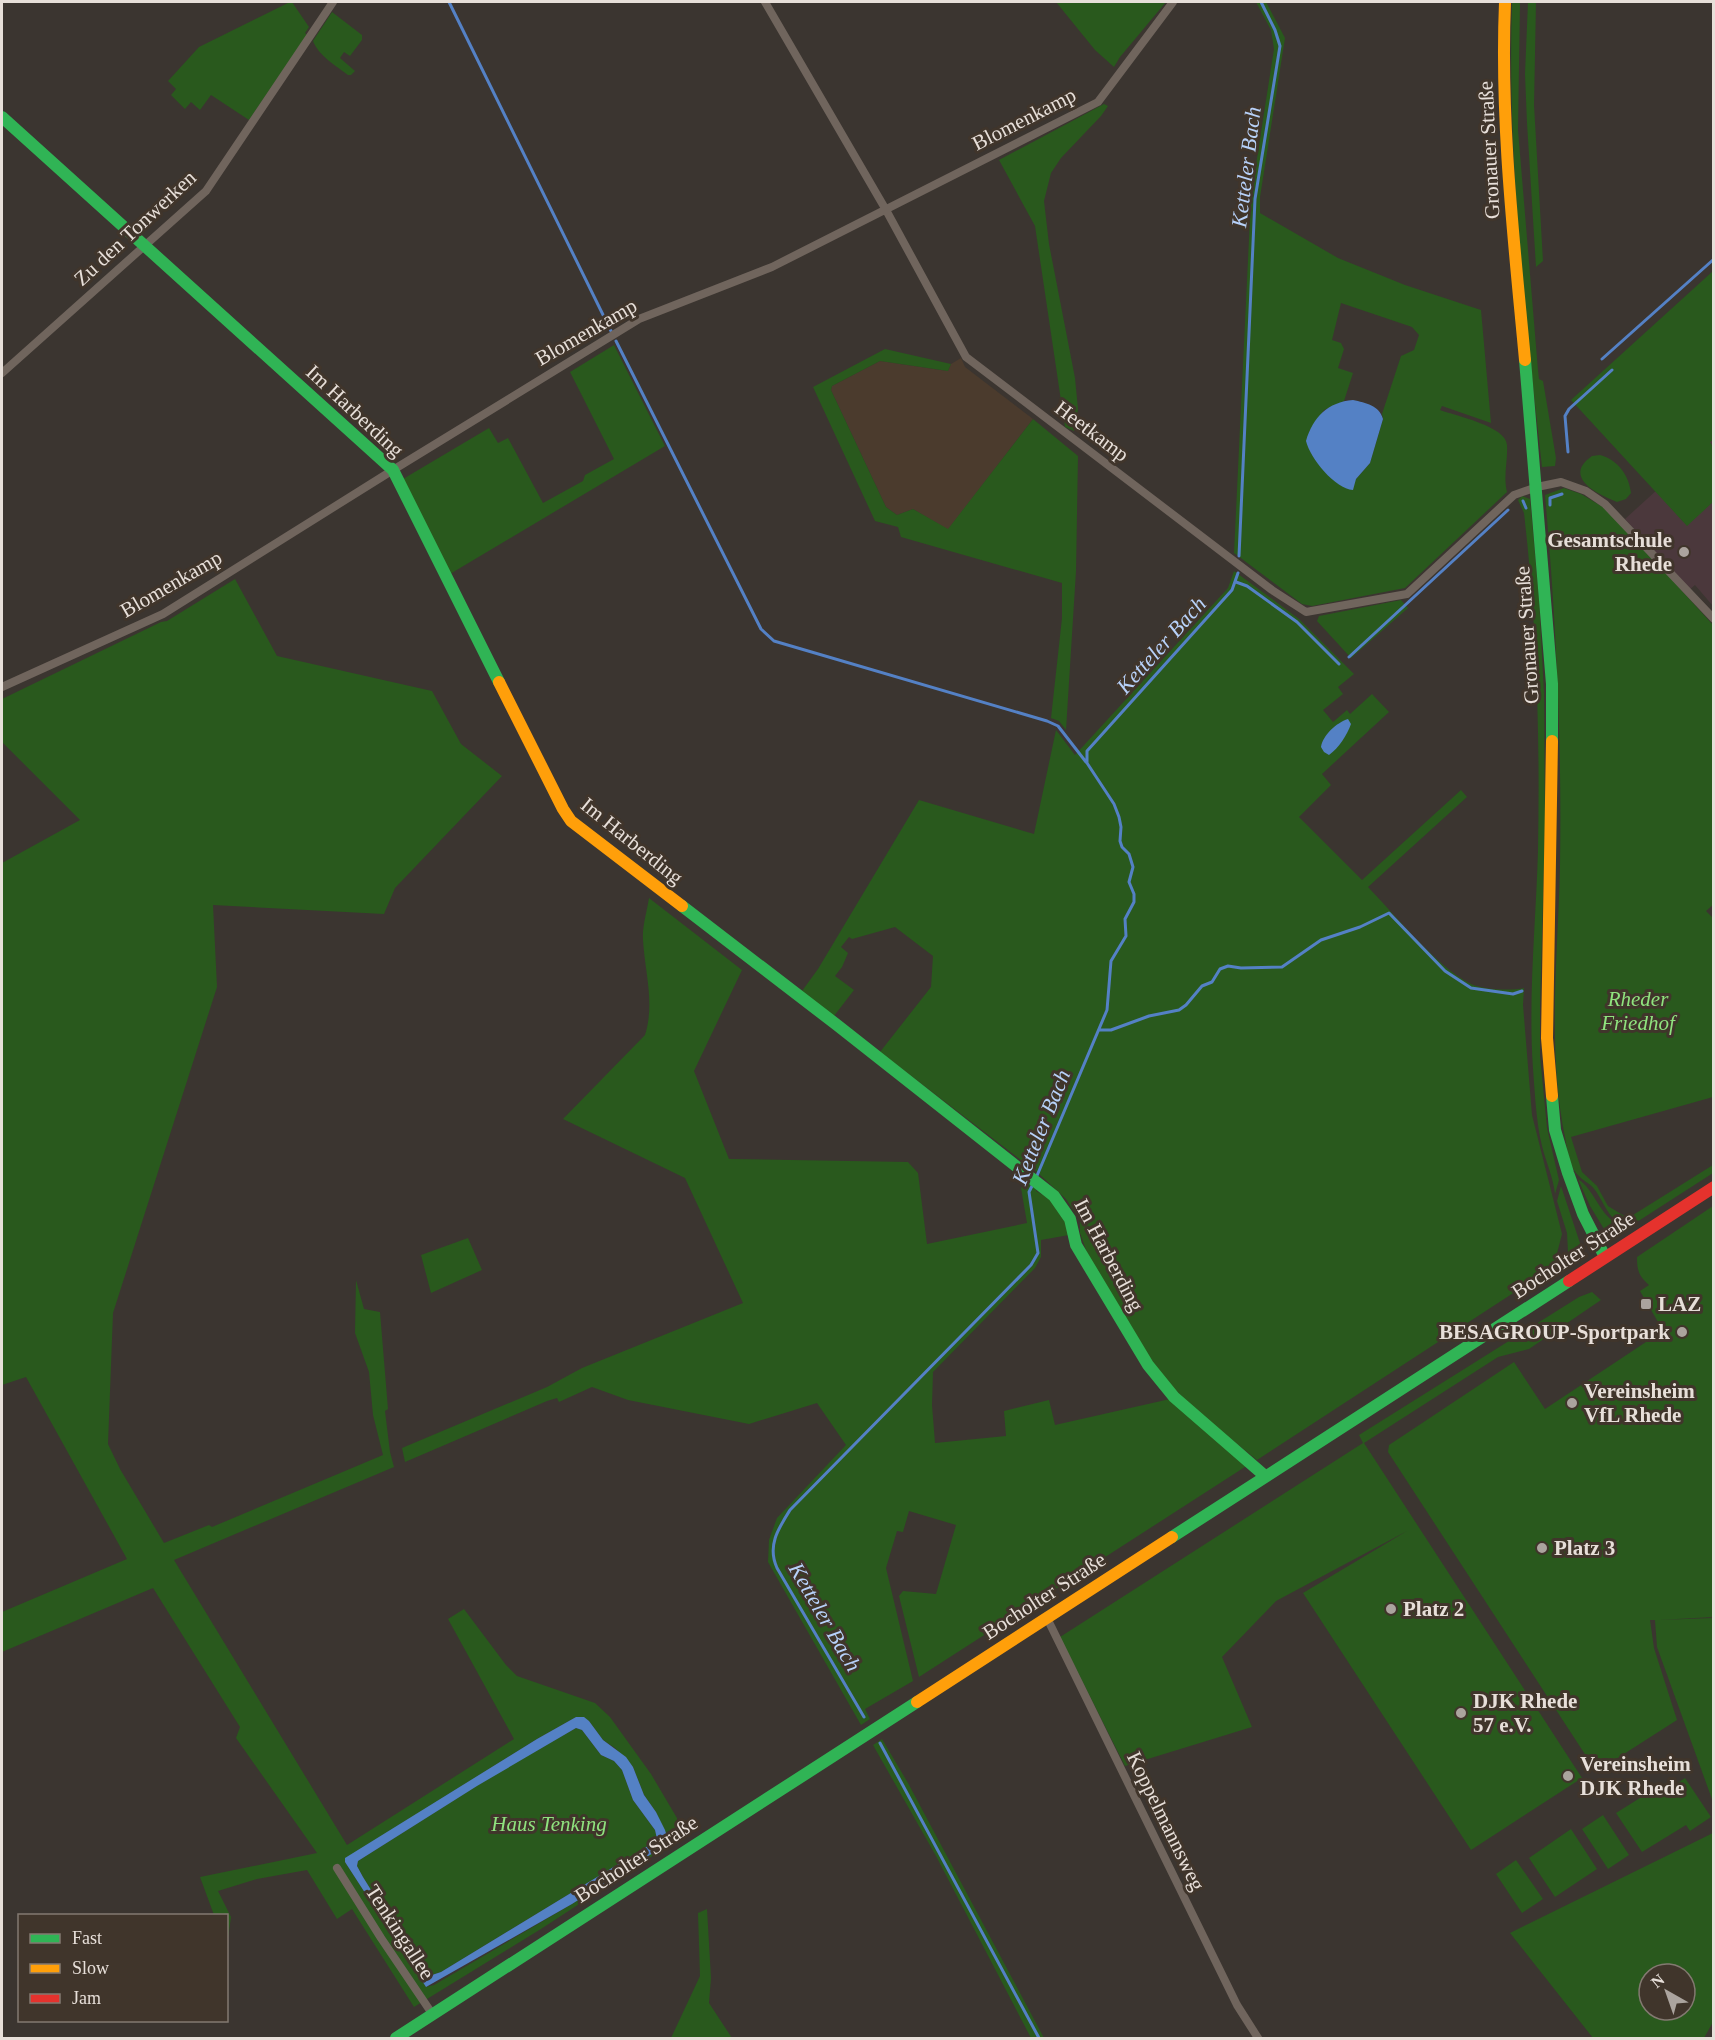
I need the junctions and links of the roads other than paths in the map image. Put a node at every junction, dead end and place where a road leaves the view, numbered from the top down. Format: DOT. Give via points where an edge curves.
graph roads {
  1 [pos="333,2"];
  2 [pos="765,2"];
  3 [pos="1173,2"];
  4 [pos="1505,2"];
  5 [pos="2,117"];
  6 [pos="886,210"];
  7 [pos="144,246"];
  8 [pos="2,373"];
  9 [pos="393,470"];
  10 [pos="1537,487"];
  11 [pos="1713,619"];
  12 [pos="2,687"];
  13 [pos="1713,1187"];
  14 [pos="1605,1257"];
  15 [pos="1265,1476"];
  16 [pos="1047,1618"];
  17 [pos="337,1868"];
  18 [pos="432,2015"];
  19 [pos="396,2038"];
  20 [pos="1258,2038"];
  1 -- 7 [label="street, Zu den Tonwerken" via="206,190"];
  2 -- 6 [label="street, Heetkamp"];
  3 -- 6 [label="street, Blomenkamp" via="1098,102"];
  4 -- 10 [label="main road, Gronauer Straße" via="1507,171"];
  5 -- 7 [label="main road, Im Harberding"];
  6 -- 9 [label="street, Blomenkamp" via="772,267 639,319"];
  6 -- 10 [label="street, Heetkamp" via="966,357 1306,612 1407,594 1514,495"];
  7 -- 8 [label="street, Zu den Tonwerken"];
  7 -- 9 [label="main road, Im Harberding"];
  9 -- 12 [label="street, Blomenkamp" via="163,614"];
  9 -- 15 [label="main road, Im Harberding" via="571,821 827,1017 1067,1210 1077,1245 1149,1365 1174,1397"];
  10 -- 11 [label="street, Heetkamp" via="1561,482 1586,491 1605,504"];
  10 -- 14 [label="main road, Gronauer Straße" via="1552,684 1547,1038 1555,1130 1583,1214"];
  13 -- 14 [label="main road, Bocholter Straße"];
  14 -- 15 [label="main road, Bocholter Straße"];
  15 -- 16 [label="main road, Bocholter Straße"];
  16 -- 18 [label="main road, Bocholter Straße"];
  16 -- 20 [label="street, Koppelmannsweg" via="1237,2005"];
  17 -- 18 [label="street, Tenkingallee"];
  18 -- 19 [label="main road, Bocholter Straße"];
}
